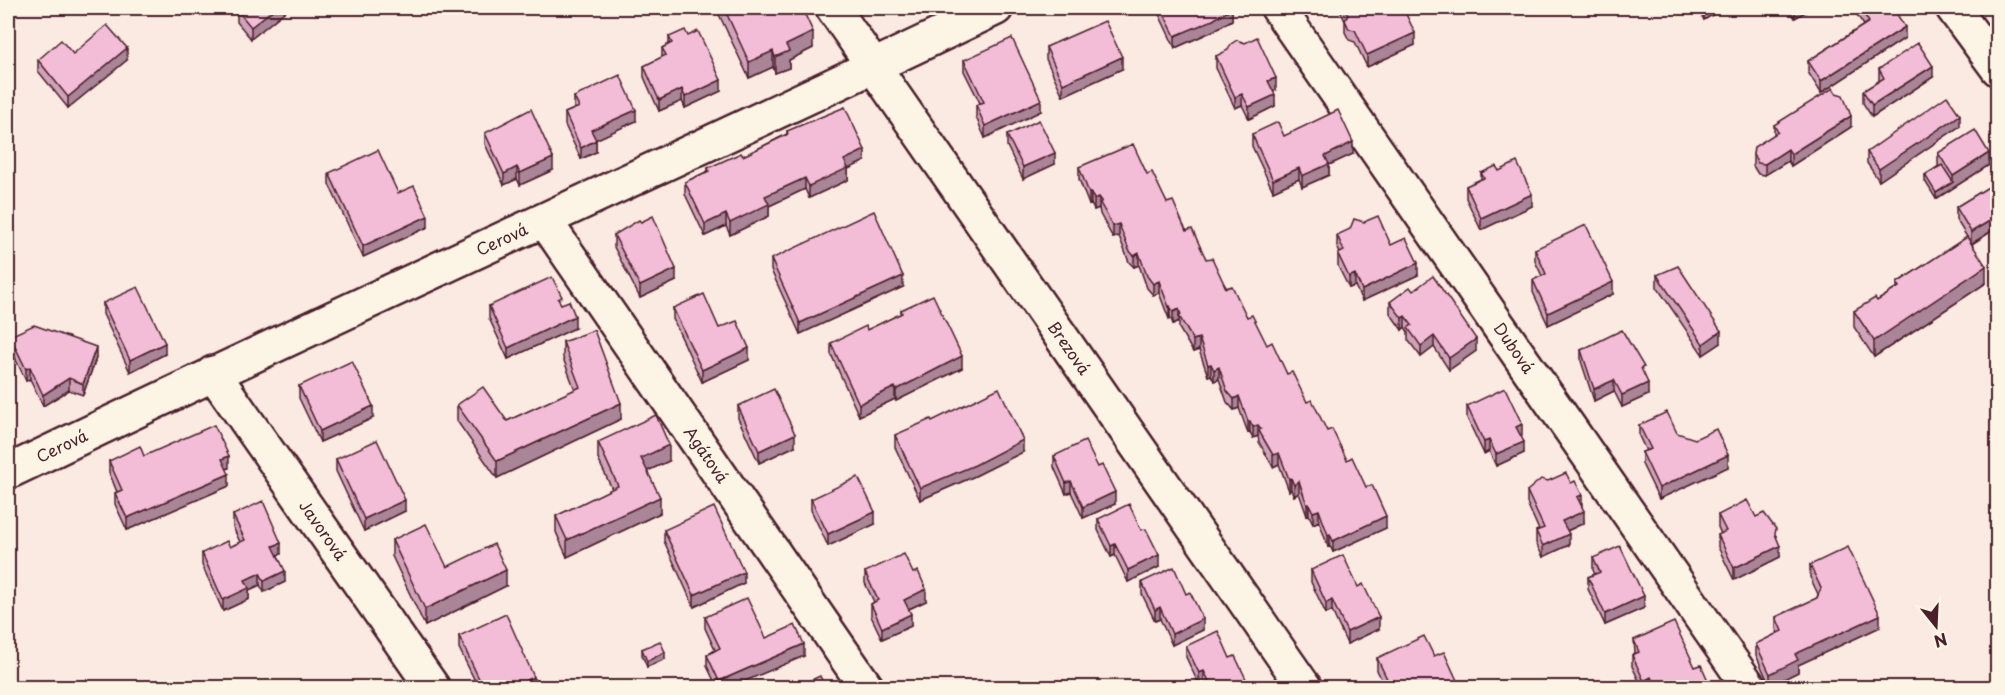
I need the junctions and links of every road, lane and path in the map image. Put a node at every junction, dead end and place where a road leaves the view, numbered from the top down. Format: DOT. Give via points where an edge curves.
graph roads {
  1 [pos="833,8"];
  2 [pos="996,8"];
  3 [pos="1278,8"];
  4 [pos="1953,8"];
  5 [pos="874,66"];
  6 [pos="1998,69"];
  7 [pos="545,221"];
  8 [pos="213,372"];
  9 [pos="8,472"];
  10 [pos="433,687"];
  11 [pos="867,687"];
  12 [pos="1305,687"];
  13 [pos="1750,687"];
  1 -- 5 [label="street, Brezová"];
  2 -- 5 [label="street, Cerová"];
  3 -- 13 [label="street, Dubová"];
  4 -- 6 [label="street"];
  5 -- 7 [label="street, Cerová"];
  5 -- 12 [label="street, Brezová"];
  7 -- 8 [label="street, Cerová"];
  7 -- 11 [label="street, Agátová"];
  8 -- 9 [label="street, Cerová"];
  8 -- 10 [label="street, Javorová"];
}
